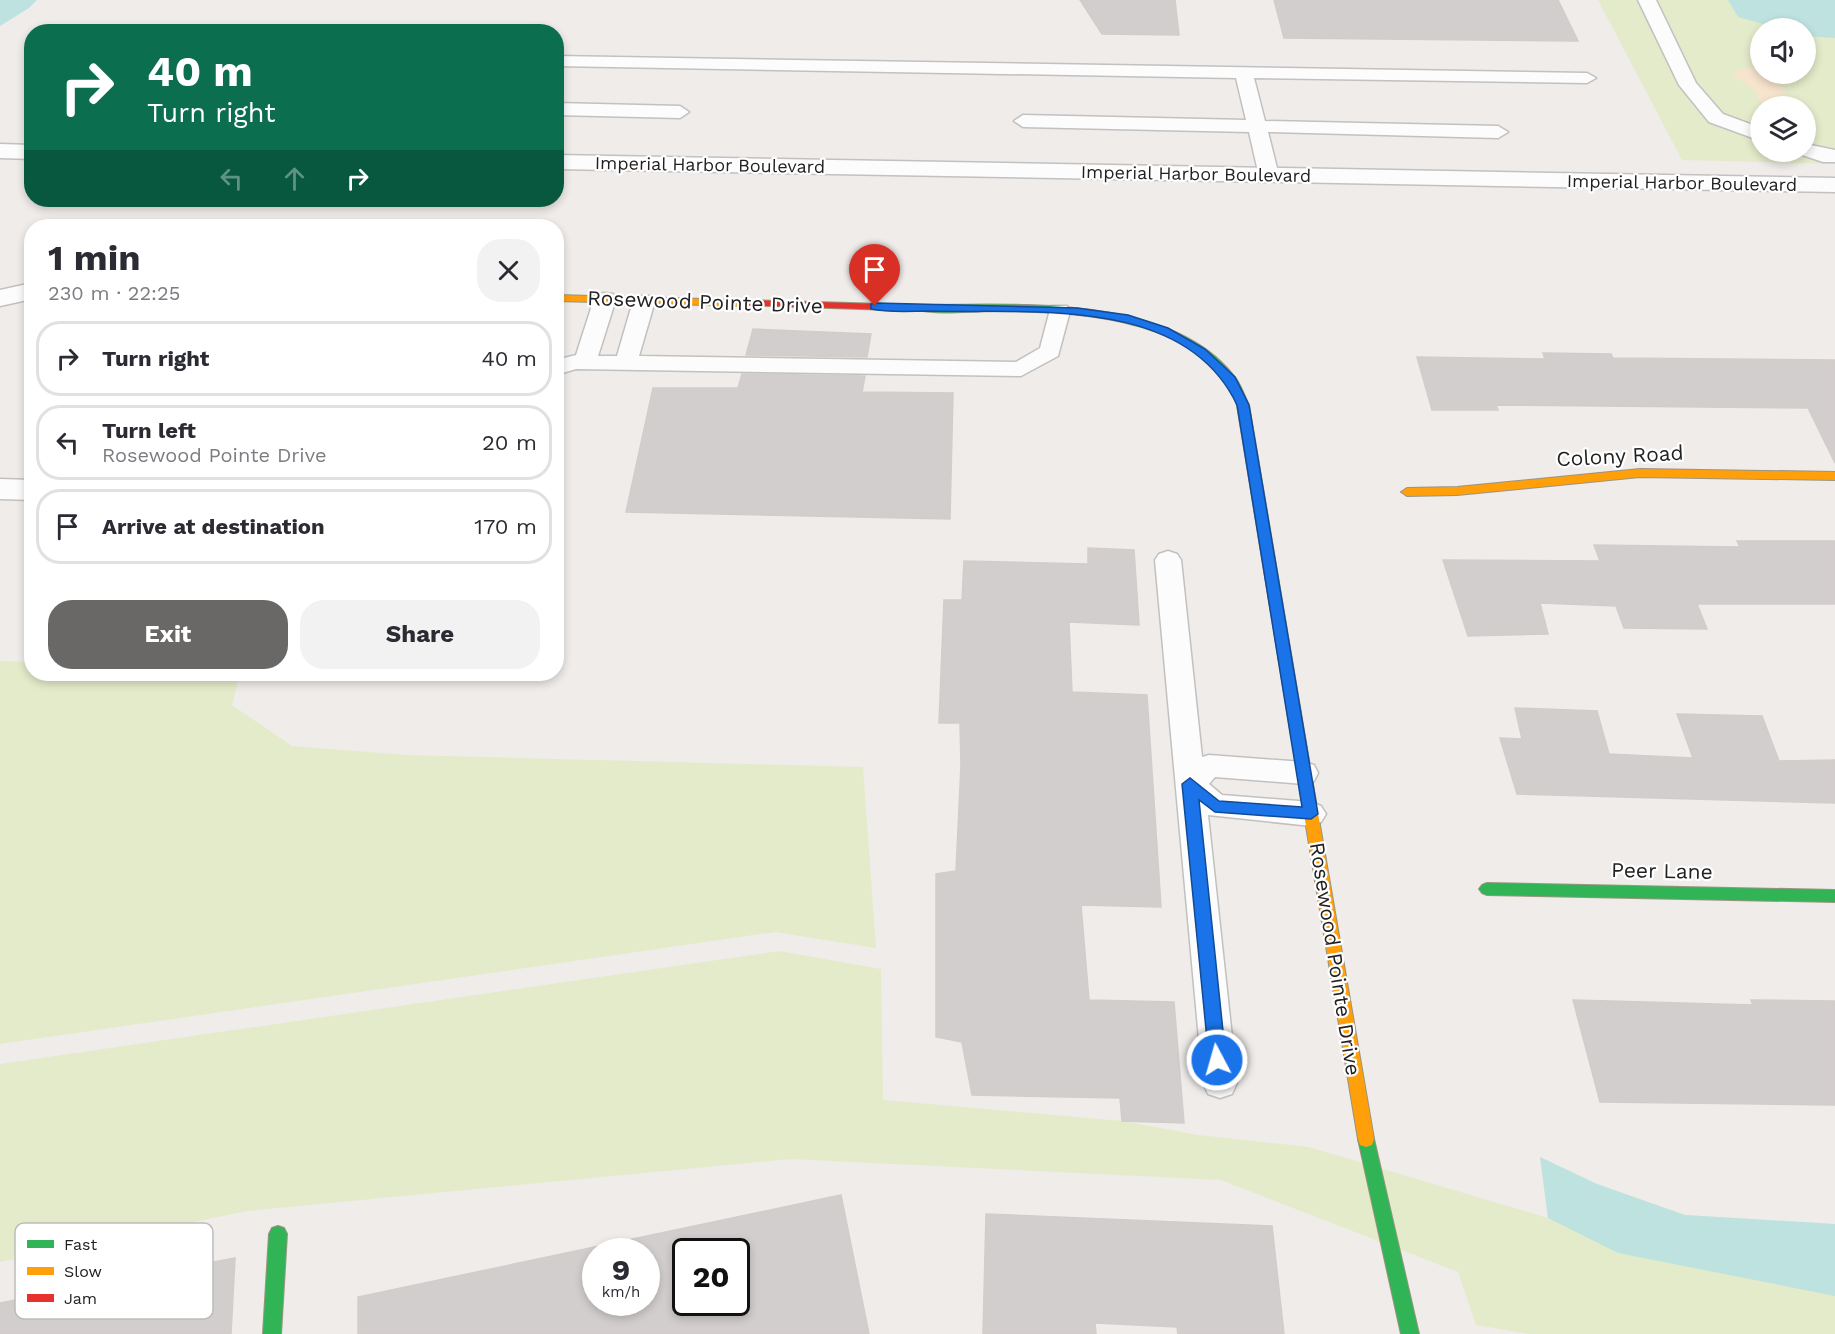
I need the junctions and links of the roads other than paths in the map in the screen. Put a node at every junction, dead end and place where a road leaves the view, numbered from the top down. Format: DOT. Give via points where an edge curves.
graph roads {
  1 [pos="1647,0"];
  2 [pos="564,61"];
  3 [pos="1244,73"];
  4 [pos="1587,78"];
  5 [pos="564,109"];
  6 [pos="680,112"];
  7 [pos="1023,121"];
  8 [pos="1257,127"];
  9 [pos="1750,131"];
  10 [pos="1498,132"];
  11 [pos="0,151"];
  12 [pos="24,152"];
  13 [pos="1816,154"];
  14 [pos="1835,156"];
  15 [pos="564,162"];
  16 [pos="1269,176"];
  17 [pos="1835,185"];
  18 [pos="24,293"];
  19 [pos="0,298"];
  20 [pos="564,298"];
  21 [pos="605,299"];
  22 [pos="644,301"];
  23 [pos="1059,311"];
  24 [pos="585,362"];
  25 [pos="626,363"];
  26 [pos="564,365"];
  27 [pos="1835,476"];
  28 [pos="0,489"];
  29 [pos="24,490"];
  30 [pos="1407,492"];
  31 [pos="1168,560"];
  32 [pos="1304,773"];
  33 [pos="1190,784"];
  34 [pos="1311,814"];
  35 [pos="1487,889"];
  36 [pos="1835,896"];
  37 [pos="1220,1083"];
  38 [pos="278,1234"];
  39 [pos="272,1334"];
  40 [pos="1410,1334"];
  1 -- 9 [label="lane" via="1688,85 1716,118"];
  2 -- 3 [label="lane"];
  3 -- 4 [label="lane"];
  3 -- 8 [label="lane"];
  5 -- 6 [label="lane"];
  7 -- 8 [label="lane"];
  8 -- 10 [label="lane"];
  8 -- 16 [label="lane"];
  11 -- 12 [label="street"];
  13 -- 14 [label="lane"];
  15 -- 16 [label="street, Imperial Harbor Boulevard"];
  16 -- 17 [label="street, Imperial Harbor Boulevard"];
  18 -- 19 [label="street"];
  20 -- 21 [label="street, Rosewood Pointe Drive"];
  21 -- 22 [label="street, Rosewood Pointe Drive"];
  21 -- 24 [label="lane"];
  22 -- 23 [label="street, Rosewood Pointe Drive"];
  22 -- 25 [label="lane"];
  23 -- 25 [label="lane" via="1050,351 1021,369"];
  23 -- 32 [label="street, Rosewood Pointe Drive" via="1124,318 1164,330 1201,352 1231,380 1243,405"];
  24 -- 25 [label="lane"];
  24 -- 26 [label="lane"];
  27 -- 30 [label="street, Colony Road" via="1640,473 1469,490"];
  28 -- 29 [label="street"];
  31 -- 33 [label="lane"];
  32 -- 33 [label="lane" via="1209,766"];
  32 -- 34 [label="street, Rosewood Pointe Drive"];
  33 -- 34 [label="lane" via="1215,806"];
  33 -- 37 [label="lane"];
  34 -- 40 [label="street, Rosewood Pointe Drive" via="1360,1113"];
  35 -- 36 [label="street, Peer Lane"];
  38 -- 39 [label="street"];
}
